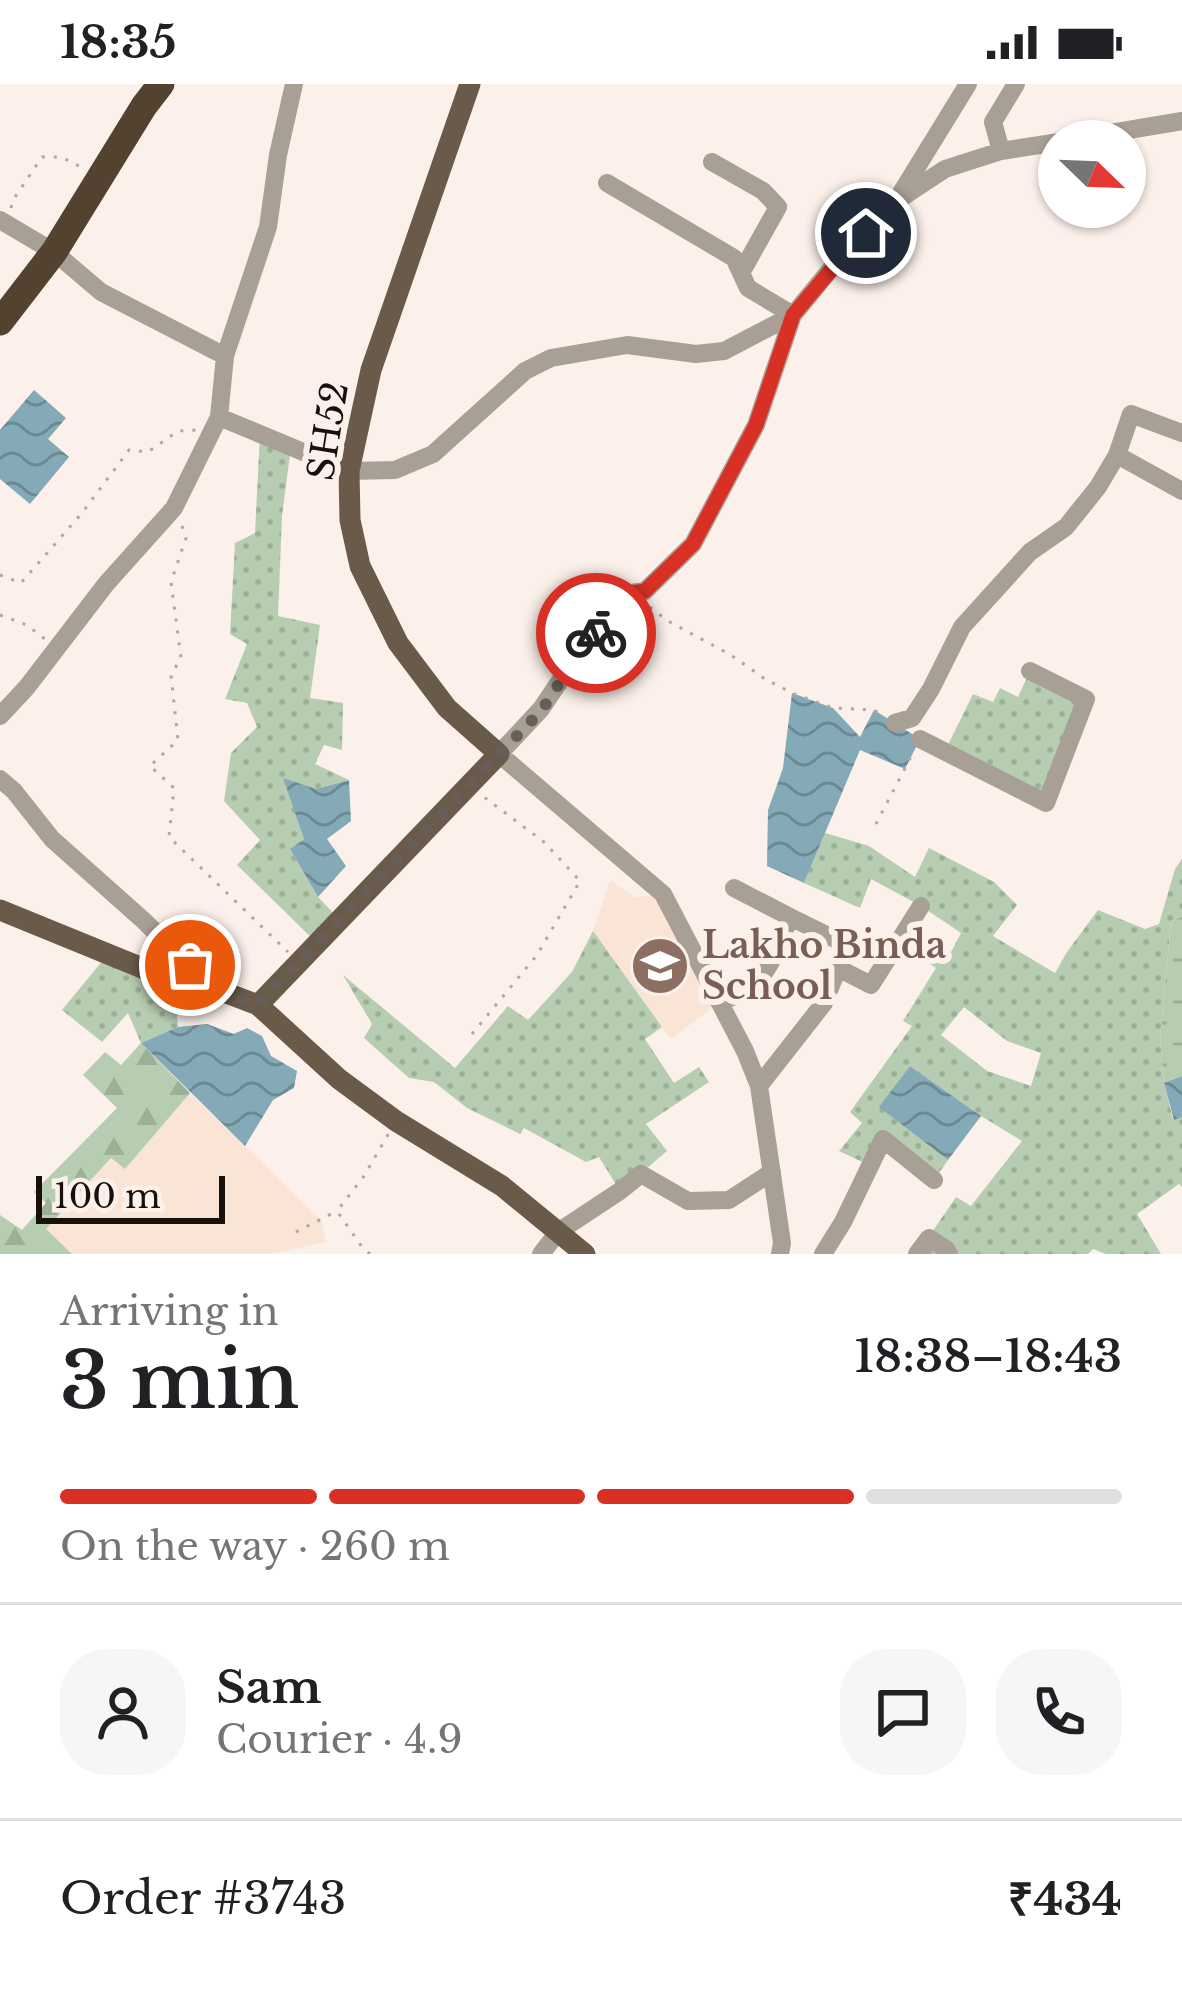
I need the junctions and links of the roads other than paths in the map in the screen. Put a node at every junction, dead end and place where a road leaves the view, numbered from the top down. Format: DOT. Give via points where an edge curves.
graph roads {
  1 [pos="161,84"];
  2 [pos="294,84"];
  3 [pos="470,84"];
  4 [pos="968,84"];
  5 [pos="1016,84"];
  6 [pos="1182,121"];
  7 [pos="1146,127"];
  8 [pos="1038,145"];
  9 [pos="1001,152"];
  10 [pos="712,161"];
  11 [pos="607,182"];
  12 [pos="896,202"];
  13 [pos="4,222"];
  14 [pos="54,252"];
  15 [pos="741,273"];
  16 [pos="793,315"];
  17 [pos="0,322"];
  18 [pos="225,356"];
  19 [pos="216,422"];
  20 [pos="1182,433"];
  21 [pos="1117,455"];
  22 [pos="349,470"];
  23 [pos="1182,490"];
  24 [pos="1030,671"];
  25 [pos="0,716"];
  26 [pos="895,723"];
  27 [pos="915,748"];
  28 [pos="499,754"];
  29 [pos="0,779"];
  30 [pos="734,887"];
  31 [pos="921,906"];
  32 [pos="0,910"];
  33 [pos="790,917"];
  34 [pos="838,968"];
  35 [pos="213,988"];
  36 [pos="720,1002"];
  37 [pos="257,1005"];
  38 [pos="758,1086"];
  39 [pos="772,1172"];
  40 [pos="934,1180"];
  41 [pos="558,1232"];
  42 [pos="541,1254"];
  43 [pos="585,1254"];
  44 [pos="780,1254"];
  45 [pos="823,1254"];
  46 [pos="917,1254"];
  47 [pos="949,1254"];
  1 -- 14 [label="highway"];
  2 -- 18 [label="street" via="268,227"];
  3 -- 22 [label="main road, SH52 / SH52" via="371,370"];
  4 -- 12 [label="street"];
  5 -- 9 [label="street" via="993,122"];
  6 -- 7 [label="street"];
  8 -- 9 [label="street"];
  9 -- 12 [label="street" via="945,170"];
  10 -- 15 [label="street" via="778,207"];
  11 -- 15 [label="street" via="734,258"];
  12 -- 16 [label="street"];
  13 -- 14 [label="street"];
  14 -- 17 [label="highway"];
  14 -- 18 [label="street" via="100,292"];
  15 -- 16 [label="street" via="748,288"];
  16 -- 22 [label="street" via="724,351 628,346 551,358 525,371 433,454 395,470"];
  16 -- 28 [label="street" via="756,425 693,544 645,591 632,593"];
  18 -- 19 [label="street"];
  19 -- 22 [label="street"];
  19 -- 25 [label="street" via="174,508"];
  20 -- 21 [label="street" via="1131,414"];
  21 -- 23 [label="street"];
  21 -- 26 [label="street" via="1066,527 1030,552 962,627 912,718"];
  22 -- 28 [label="main road, SH52 / SH52" via="360,566 398,643 447,708"];
  24 -- 27 [label="street" via="1086,698 1046,803"];
  28 -- 36 [label="street" via="663,893"];
  28 -- 37 [label="main road"];
  29 -- 35 [label="street" via="52,839"];
  30 -- 33 [label="street"];
  31 -- 34 [label="street" via="871,985"];
  32 -- 35 [label="main road" via="173,981"];
  33 -- 34 [label="street" via="848,945"];
  33 -- 36 [label="street" via="766,971 747,993"];
  34 -- 38 [label="street" via="824,1003"];
  35 -- 37 [label="main road"];
  36 -- 38 [label="street"];
  37 -- 41 [label="main road" via="339,1079"];
  38 -- 39 [label="street"];
  39 -- 41 [label="street" via="729,1200 688,1201 641,1174"];
  39 -- 44 [label="street"];
  40 -- 45 [label="street" via="884,1138"];
  41 -- 42 [label="street"];
  41 -- 43 [label="main road"];
  46 -- 47 [label="street" via="929,1238"];
}
